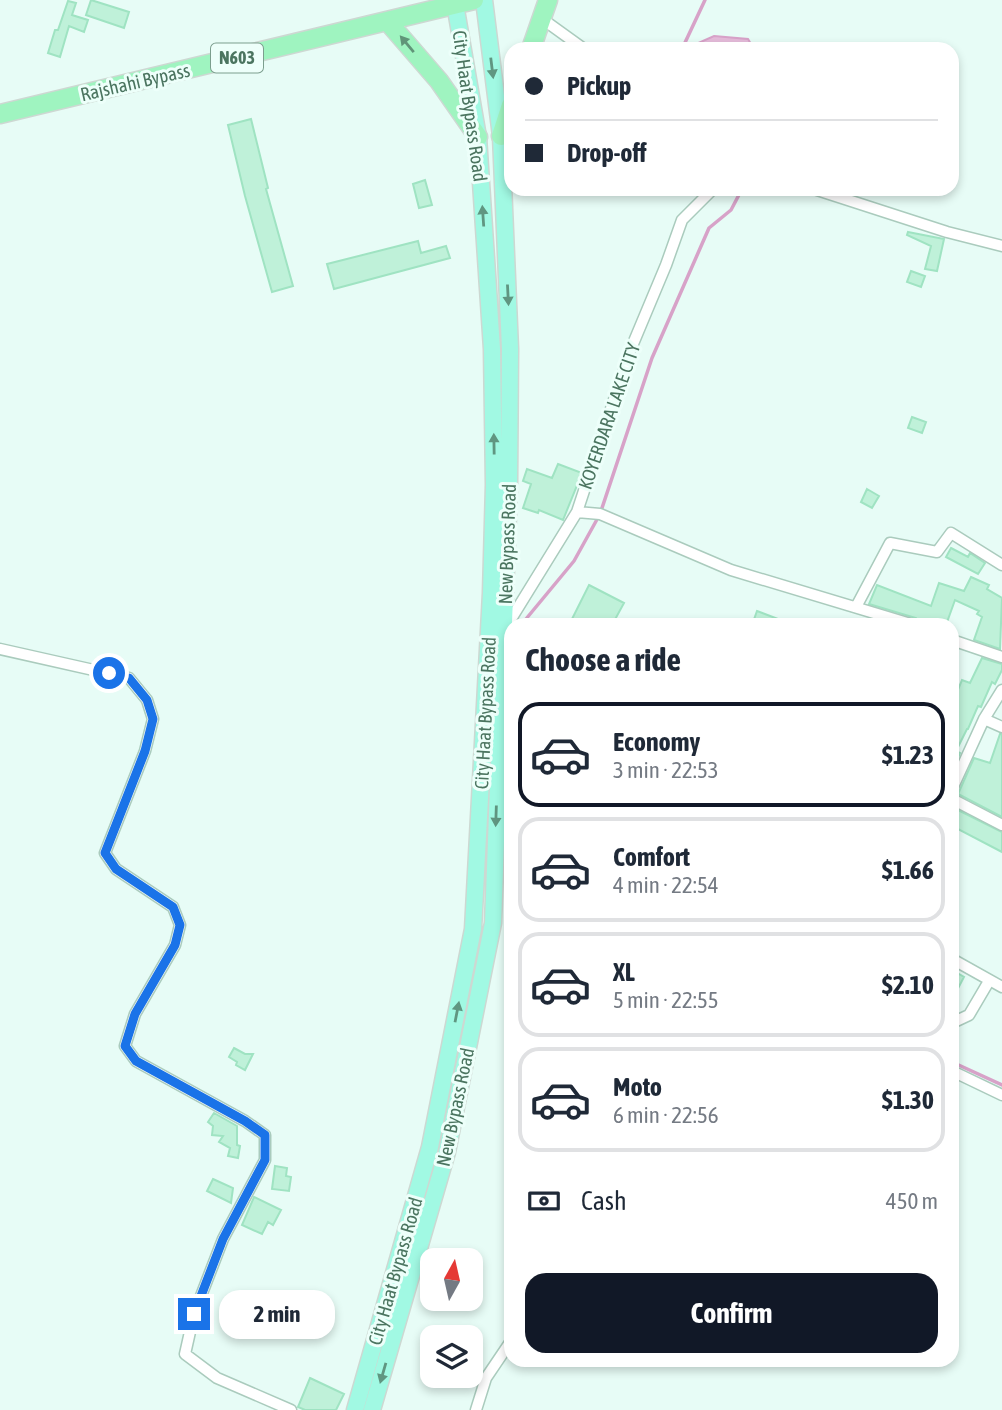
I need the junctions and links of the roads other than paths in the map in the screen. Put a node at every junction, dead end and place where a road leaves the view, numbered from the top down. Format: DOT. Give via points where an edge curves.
graph roads {
  1 [pos="474,0"];
  2 [pos="484,0"];
  3 [pos="548,0"];
  4 [pos="453,2"];
  5 [pos="541,18"];
  6 [pos="388,22"];
  7 [pos="533,42"];
  8 [pos="574,42"];
  9 [pos="0,114"];
  10 [pos="504,125"];
  11 [pos="500,136"];
  12 [pos="478,137"];
  13 [pos="706,196"];
  14 [pos="836,196"];
  15 [pos="1002,246"];
  16 [pos="577,512"];
  17 [pos="1002,565"];
  18 [pos="856,607"];
  19 [pos="507,618"];
  20 [pos="517,618"];
  21 [pos="891,618"];
  22 [pos="959,642"];
  23 [pos="0,649"];
  24 [pos="1002,657"];
  25 [pos="1002,690"];
  26 [pos="504,698"];
  27 [pos="984,719"];
  28 [pos="1002,727"];
  29 [pos="959,774"];
  30 [pos="959,804"];
  31 [pos="1002,825"];
  32 [pos="959,963"];
  33 [pos="989,981"];
  34 [pos="1002,987"];
  35 [pos="959,1020"];
  36 [pos="959,1074"];
  37 [pos="1002,1095"];
  38 [pos="504,1351"];
  39 [pos="375,1409"];
  40 [pos="290,1410"];
  41 [pos="355,1410"];
  42 [pos="476,1410"];
  1 -- 4 [label="highway, Rajshahi Bypass / N603"];
  2 -- 11 [label="main road, New Bypass Road, one-way"];
  3 -- 5 [label="highway"];
  4 -- 6 [label="highway, Rajshahi Bypass / N603"];
  4 -- 12 [label="main road, City Haat Bypass Road"];
  5 -- 7 [label="highway"];
  5 -- 8 [label="street"];
  6 -- 9 [label="highway, Rajshahi Bypass / N603"];
  12 -- 6 [label="highway, one-way" via="439,81"];
  10 -- 11 [label="highway"];
  11 -- 19 [label="main road, New Bypass Road, one-way" via="510,349"];
  41 -- 12 [label="main road, City Haat Bypass Road, one-way" via="430,1147 473,929 494,485 492,349"];
  13 -- 16 [label="street, KOYERDARA LAKE CITY" via="682,219 630,351"];
  14 -- 15 [label="street"];
  16 -- 18 [label="street" via="600,513 731,570"];
  16 -- 20 [label="street, KOYERDARA LAKE CITY"];
  17 -- 18 [label="street" via="951,533 937,552 890,542"];
  18 -- 21 [label="street"];
  22 -- 24 [label="street"];
  23 -- 40 [label="street" via="129,678 147,700 153,719 145,751 105,853 116,869 173,907 180,925 175,945 135,1014 125,1046 136,1061 265,1135 265,1160 223,1239 194,1314 185,1354 216,1378"];
  25 -- 27 [label="street"];
  26 -- 39 [label="main road, New Bypass Road, one-way" via="493,923 447,1152"];
  27 -- 28 [label="street"];
  27 -- 29 [label="street"];
  30 -- 31 [label="street"];
  32 -- 33 [label="street"];
  33 -- 34 [label="street"];
  33 -- 35 [label="street" via="969,1015"];
  36 -- 37 [label="street"];
  38 -- 42 [label="street" via="486,1378"];
}
